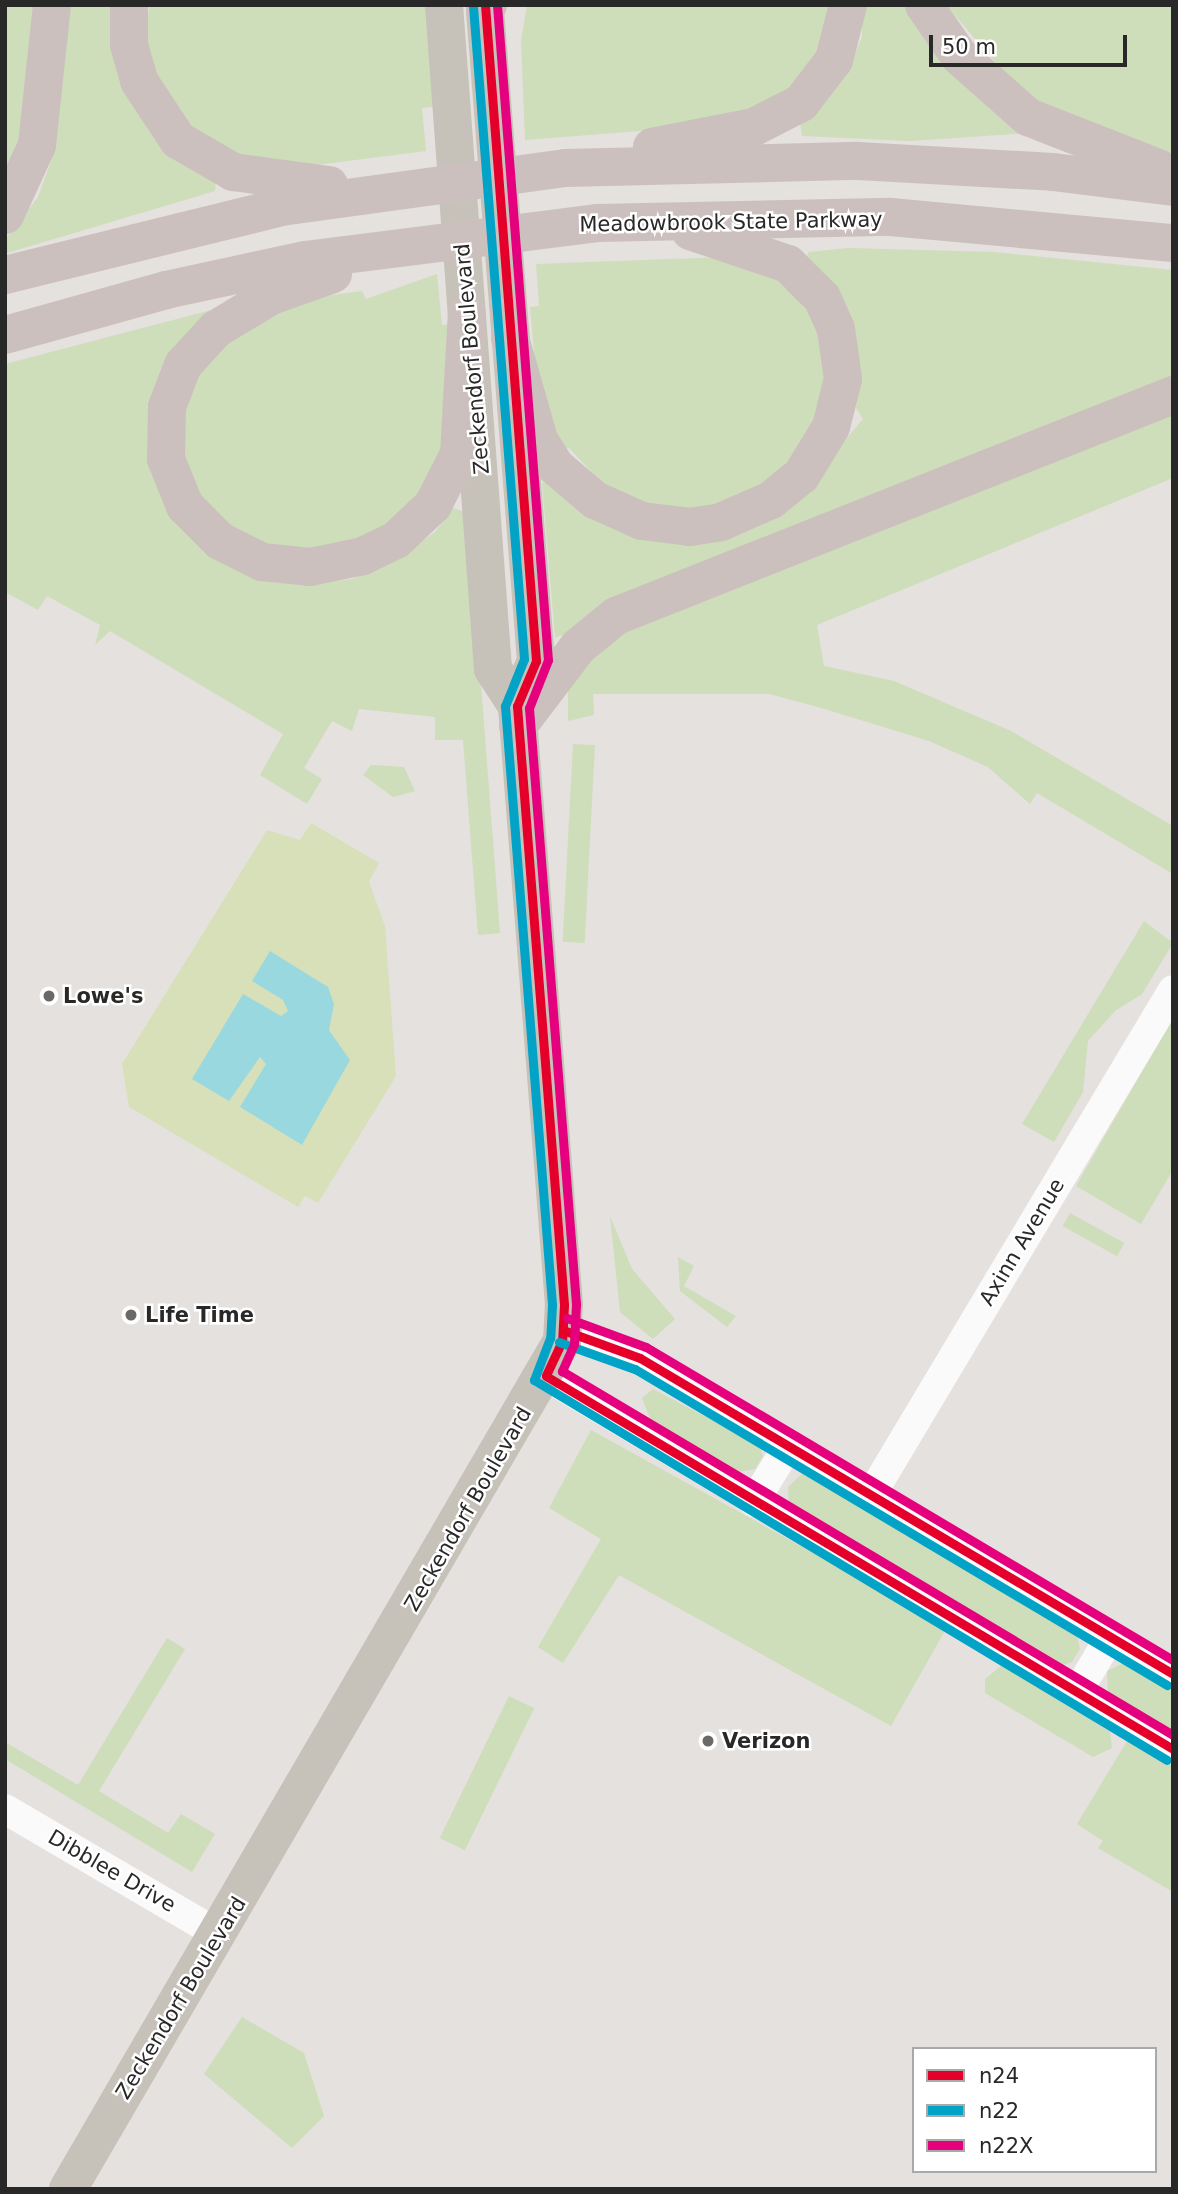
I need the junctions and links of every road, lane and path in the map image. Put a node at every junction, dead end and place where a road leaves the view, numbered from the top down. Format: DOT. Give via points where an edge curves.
graph roads {
  1 [pos="52,5"];
  2 [pos="129,5"];
  3 [pos="444,5"];
  4 [pos="848,5"];
  5 [pos="924,5"];
  6 [pos="486,7"];
  7 [pos="565,168"];
  8 [pos="1173,174"];
  9 [pos="1173,187"];
  10 [pos="379,191"];
  11 [pos="5,215"];
  12 [pos="647,219"];
  13 [pos="434,239"];
  14 [pos="1173,243"];
  15 [pos="5,275"];
  16 [pos="467,313"];
  17 [pos="509,323"];
  18 [pos="5,335"];
  19 [pos="1173,395"];
  20 [pos="518,716"];
  21 [pos="1173,990"];
  22 [pos="564,1330"];
  23 [pos="546,1377"];
  24 [pos="788,1446"];
  25 [pos="871,1494"];
  26 [pos="754,1503"];
  27 [pos="1110,1637"];
  28 [pos="1173,1674"];
  29 [pos="1077,1693"];
  30 [pos="1173,1749"];
  31 [pos="5,1809"];
  32 [pos="218,1934"];
  33 [pos="68,2189"];
  1 -- 11 [label="highway" via="37,145"];
  2 -- 10 [label="highway" via="129,45 139,81 157,116 189,149 249,176"];
  3 -- 16 [label="main road, Zeckendorf Boulevard"];
  4 -- 7 [label="highway" via="834,60 814,90 786,113 746,130"];
  5 -- 8 [label="highway" via="967,64 1028,117"];
  6 -- 17 [label="main road, Zeckendorf Boulevard"];
  7 -- 9 [label="highway" via="870,161 1054,172"];
  7 -- 10 [label="highway"];
  10 -- 15 [label="highway" via="190,226"];
  12 -- 13 [label="highway, Meadowbrook State Parkway"];
  12 -- 14 [label="highway, Meadowbrook State Parkway" via="891,217"];
  12 -- 17 [label="highway" via="774,256 800,273 829,312 840,346 841,395 822,445 786,489 753,510 705,525 642,521 607,507 562,474 538,440"];
  13 -- 16 [label="highway" via="271,296 204,339 176,378 164,424 166,459 186,506 220,541 278,565 343,562 396,540 433,505 459,454"];
  13 -- 18 [label="highway, Meadowbrook State Parkway" via="209,279"];
  16 -- 20 [label="main road, Zeckendorf Boulevard" via="493,669"];
  17 -- 20 [label="main road, Zeckendorf Boulevard" via="536,661"];
  19 -- 20 [label="highway" via="616,616 578,647"];
  20 -- 22 [label="main road, Zeckendorf Boulevard"];
  21 -- 25 [label="street, Axinn Avenue"];
  22 -- 23 [label="main road, Zeckendorf Boulevard"];
  22 -- 24 [label="street" via="627,1350"];
  23 -- 26 [label="street"];
  23 -- 32 [label="main road, Zeckendorf Boulevard"];
  24 -- 25 [label="street"];
  24 -- 26 [label="street"];
  25 -- 27 [label="street"];
  26 -- 29 [label="street"];
  27 -- 28 [label="street"];
  27 -- 29 [label="street"];
  29 -- 30 [label="street"];
  31 -- 32 [label="street, Dibblee Drive"];
  32 -- 33 [label="main road, Zeckendorf Boulevard"];
}
